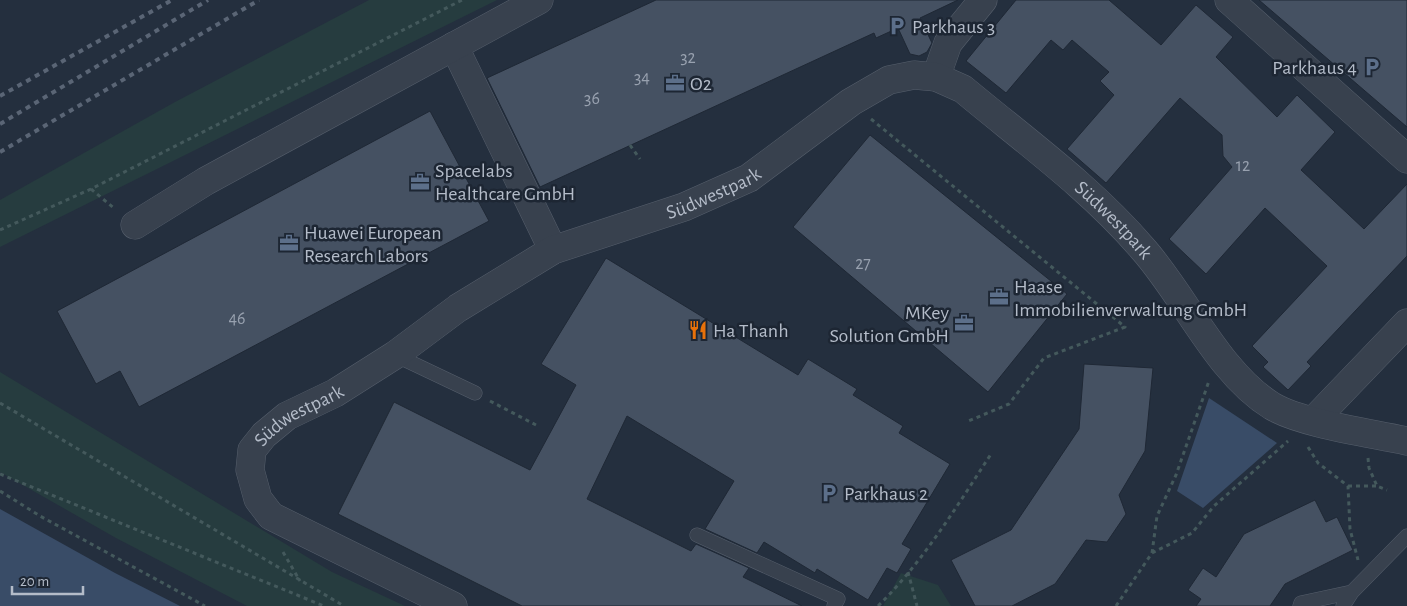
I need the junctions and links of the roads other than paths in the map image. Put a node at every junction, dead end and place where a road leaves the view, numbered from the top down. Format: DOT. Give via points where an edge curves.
graph roads {
  1 [pos="540,0"];
  2 [pos="983,0"];
  3 [pos="1230,0"];
  4 [pos="454,46"];
  5 [pos="936,78"];
  6 [pos="1407,159"];
  7 [pos="135,225"];
  8 [pos="553,250"];
  9 [pos="1407,323"];
  10 [pos="395,355"];
  11 [pos="475,393"];
  12 [pos="1306,426"];
  13 [pos="1407,441"];
  14 [pos="697,535"];
  15 [pos="1407,536"];
  16 [pos="1352,592"];
  17 [pos="838,599"];
  18 [pos="453,606"];
  19 [pos="1300,606"];
  20 [pos="1343,606"];
  1 -- 4 [label="street"];
  2 -- 5 [label="street" via="948,44"];
  3 -- 6 [label="street"];
  4 -- 7 [label="street" via="206,182"];
  4 -- 8 [label="street"];
  5 -- 8 [label="street, Südwestpark" via="914,75 890,80 851,102 749,178 684,207"];
  5 -- 12 [label="street, Südwestpark" via="963,89 1108,211 1167,278 1229,366 1252,390"];
  8 -- 10 [label="street, Südwestpark" via="458,308"];
  9 -- 12 [label="street"];
  10 -- 11 [label="lane"];
  10 -- 18 [label="street, Südwestpark" via="335,393 287,416 264,434 252,450 250,470 258,499 271,516"];
  12 -- 13 [label="street, Südwestpark" via="1371,433"];
  14 -- 17 [label="lane"];
  15 -- 16 [label="lane"];
  16 -- 19 [label="lane" via="1301,603"];
  16 -- 20 [label="lane"];
}
